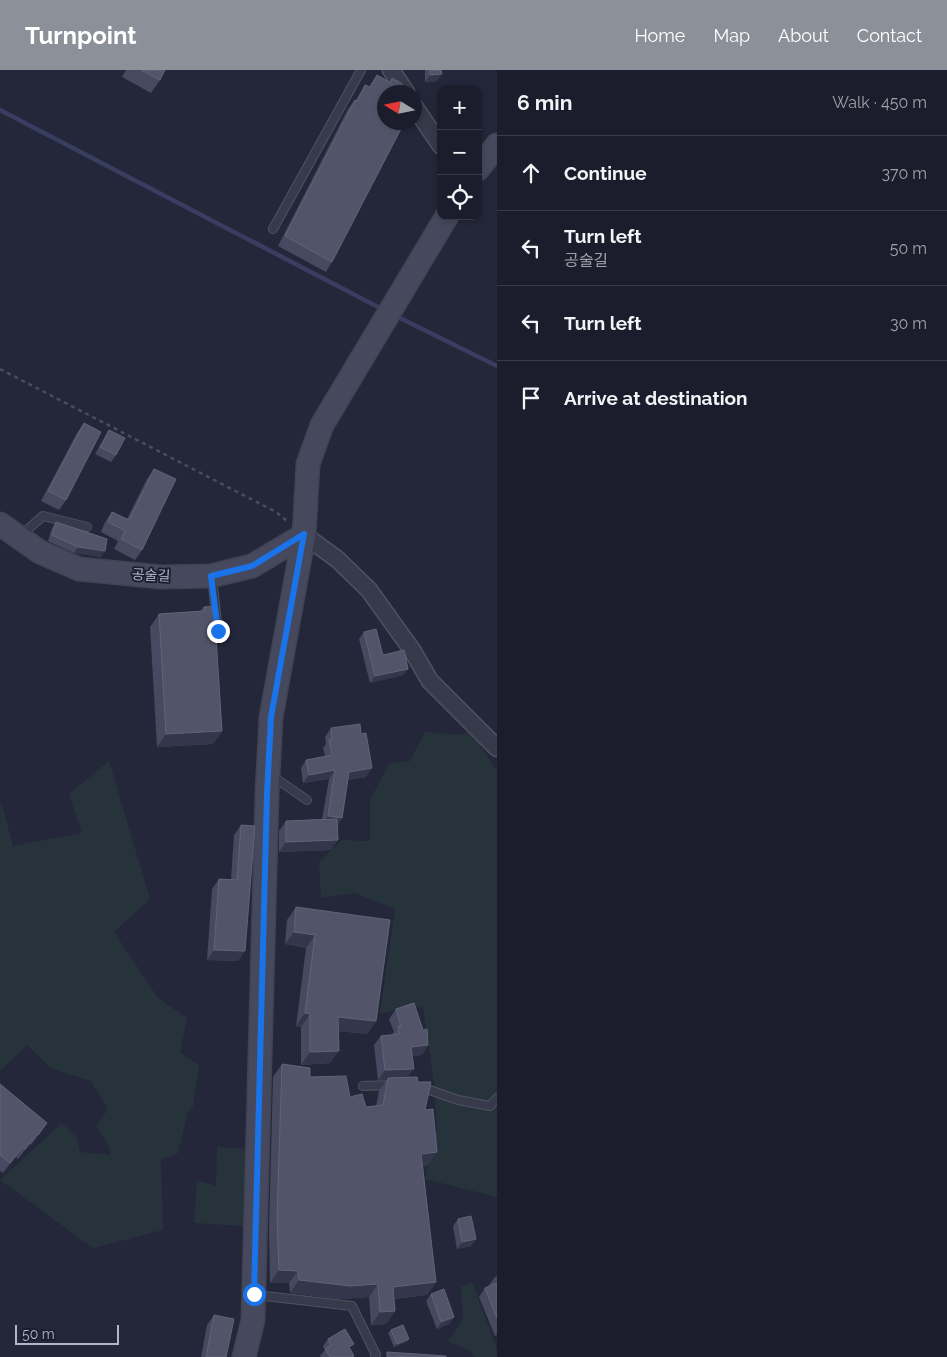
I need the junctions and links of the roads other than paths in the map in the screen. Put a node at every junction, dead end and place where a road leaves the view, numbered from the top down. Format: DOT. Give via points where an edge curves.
graph roads {
  1 [pos="361,70"];
  2 [pos="391,70"];
  3 [pos="401,85"];
  4 [pos="422,118"];
  5 [pos="437,140"];
  6 [pos="497,145"];
  7 [pos="482,164"];
  8 [pos="445,220"];
  9 [pos="273,230"];
  10 [pos="0,524"];
  11 [pos="87,527"];
  12 [pos="304,534"];
  13 [pos="18,537"];
  14 [pos="211,576"];
  15 [pos="218,631"];
  16 [pos="497,748"];
  17 [pos="268,774"];
  18 [pos="307,800"];
  19 [pos="398,1085"];
  20 [pos="363,1086"];
  21 [pos="413,1086"];
  22 [pos="497,1098"];
  23 [pos="254,1294"];
  24 [pos="244,1357"];
  25 [pos="375,1357"];
  1 -- 9 [label="lane"];
  2 -- 3 [label="street"];
  4 -- 5 [label="street"];
  6 -- 7 [label="street"];
  8 -- 12 [label="street" via="322,425 308,464"];
  10 -- 13 [label="street, 공술길"];
  11 -- 13 [label="lane" via="43,516"];
  12 -- 14 [label="street, 공술길" via="252,566"];
  12 -- 16 [label="street" via="337,559 369,590 430,681"];
  12 -- 17 [label="street" via="271,717"];
  13 -- 14 [label="street, 공술길" via="40,552 79,569 160,576"];
  14 -- 15 [label="lane"];
  17 -- 18 [label="lane"];
  17 -- 23 [label="street"];
  19 -- 20 [label="lane"];
  21 -- 22 [label="lane" via="490,1106"];
  23 -- 24 [label="street" via="253,1320"];
  23 -- 25 [label="lane" via="352,1306"];
}
